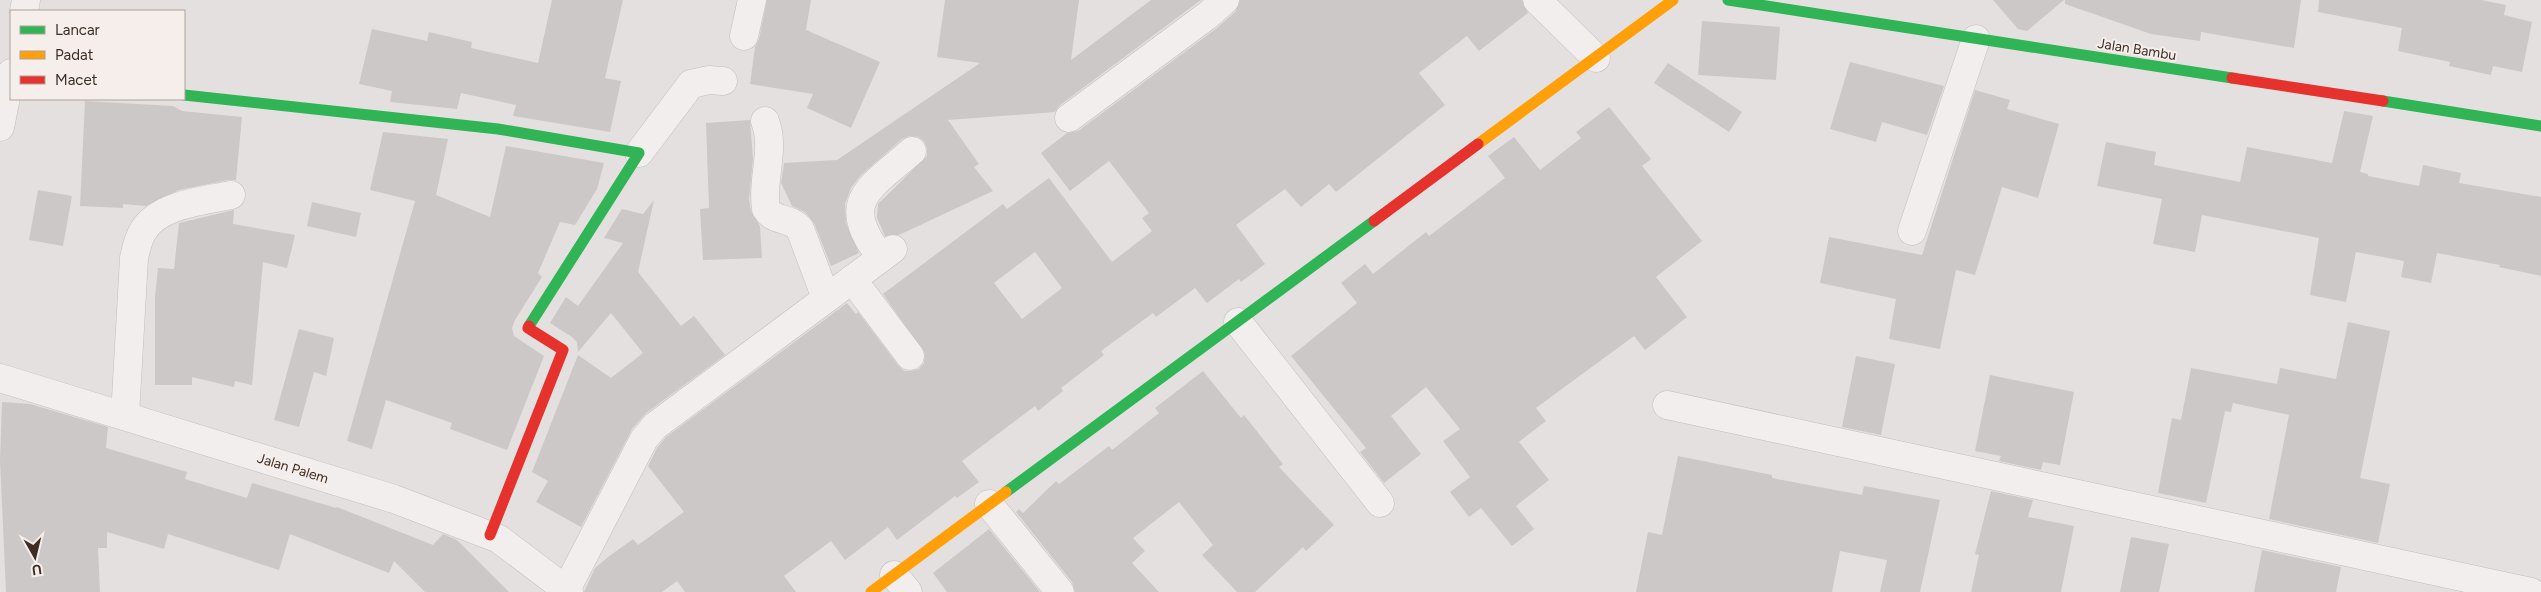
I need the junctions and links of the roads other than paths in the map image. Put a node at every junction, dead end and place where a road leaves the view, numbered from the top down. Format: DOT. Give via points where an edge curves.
graph roads {
  1 [pos="752,0"];
  2 [pos="1225,0"];
  3 [pos="1537,0"];
  4 [pos="1673,0"];
  5 [pos="1728,0"];
  6 [pos="744,36"];
  7 [pos="1976,38"];
  8 [pos="1596,58"];
  9 [pos="10,80"];
  10 [pos="723,81"];
  11 [pos="185,95"];
  12 [pos="1069,118"];
  13 [pos="765,122"];
  14 [pos="2541,126"];
  15 [pos="0,127"];
  16 [pos="912,151"];
  17 [pos="639,153"];
  18 [pos="231,195"];
  19 [pos="1912,231"];
  20 [pos="852,279"];
  21 [pos="826,298"];
  22 [pos="1238,322"];
  23 [pos="910,356"];
  24 [pos="0,378"];
  25 [pos="1667,405"];
  26 [pos="125,416"];
  27 [pos="1380,503"];
  28 [pos="989,504"];
  29 [pos="490,535"];
  30 [pos="901,583"];
  31 [pos="568,590"];
  32 [pos="871,592"];
  33 [pos="1060,592"];
  34 [pos="2531,592"];
  1 -- 6 [label="street"];
  2 -- 12 [label="street"];
  3 -- 8 [label="street"];
  4 -- 8 [label="street"];
  5 -- 7 [label="street, Jalan Bambu"];
  7 -- 14 [label="street, Jalan Bambu"];
  7 -- 19 [label="street"];
  8 -- 22 [label="street"];
  9 -- 15 [label="street"];
  10 -- 17 [label="street" via="691,84"];
  11 -- 17 [label="street" via="498,129"];
  13 -- 21 [label="street" via="770,144 764,181 766,209 774,217 791,222 800,229"];
  16 -- 20 [label="street" via="867,190 860,204 866,235 887,253"];
  17 -- 29 [label="street" via="528,328 562,350"];
  18 -- 26 [label="street" via="166,212 151,221 139,239 134,258"];
  20 -- 21 [label="street"];
  20 -- 23 [label="street"];
  21 -- 31 [label="street" via="655,426 644,440"];
  22 -- 27 [label="street"];
  22 -- 28 [label="street"];
  24 -- 26 [label="street, Jalan Palem"];
  25 -- 34 [label="street"];
  26 -- 29 [label="street, Jalan Palem" via="394,499"];
  28 -- 30 [label="street"];
  28 -- 33 [label="street"];
  29 -- 31 [label="street, Jalan Palem"];
  30 -- 32 [label="street"];
}
